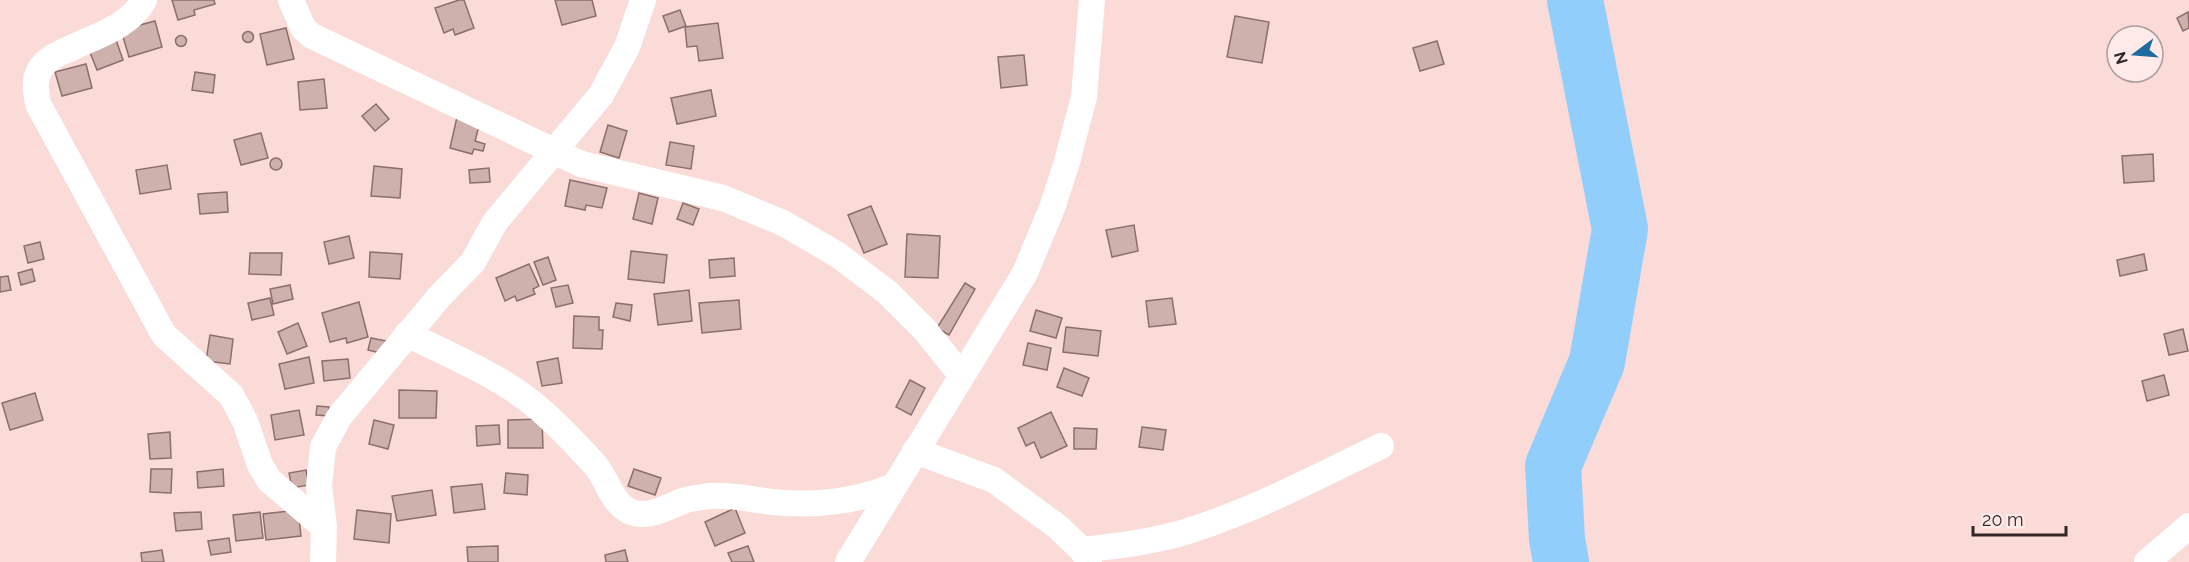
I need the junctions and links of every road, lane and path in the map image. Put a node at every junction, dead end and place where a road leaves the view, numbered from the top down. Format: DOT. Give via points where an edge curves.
graph roads {
  1 [pos="144,0"];
  2 [pos="291,0"];
  3 [pos="643,0"];
  4 [pos="1092,0"];
  5 [pos="554,150"];
  6 [pos="407,334"];
  7 [pos="962,375"];
  8 [pos="1381,446"];
  9 [pos="915,451"];
  10 [pos="894,486"];
  11 [pos="2189,526"];
  12 [pos="324,527"];
  13 [pos="1085,556"];
  14 [pos="323,562"];
  15 [pos="848,562"];
  16 [pos="2147,562"];
  1 -- 12 [label="street" via="126,21 51,57 39,69 35,86 38,104 164,335 231,395 269,480"];
  2 -- 5 [label="street" via="303,28 312,36"];
  3 -- 5 [label="street" via="627,47 601,95"];
  4 -- 7 [label="street" via="1084,97 1052,208 1025,273"];
  5 -- 6 [label="street" via="495,222 473,262"];
  5 -- 7 [label="street" via="580,164 723,198 783,223 838,255 887,292"];
  6 -- 10 [label="street" via="490,374 531,402 597,468 618,504 632,513 664,510 684,501 712,496 805,504 839,501 869,496"];
  6 -- 12 [label="street" via="339,417 323,447 319,486"];
  7 -- 9 [label="street"];
  8 -- 13 [label="street" via="1222,519"];
  9 -- 10 [label="street"];
  9 -- 13 [label="street" via="994,480 1058,527"];
  10 -- 15 [label="street"];
  11 -- 16 [label="street"];
  12 -- 14 [label="street"];
}
